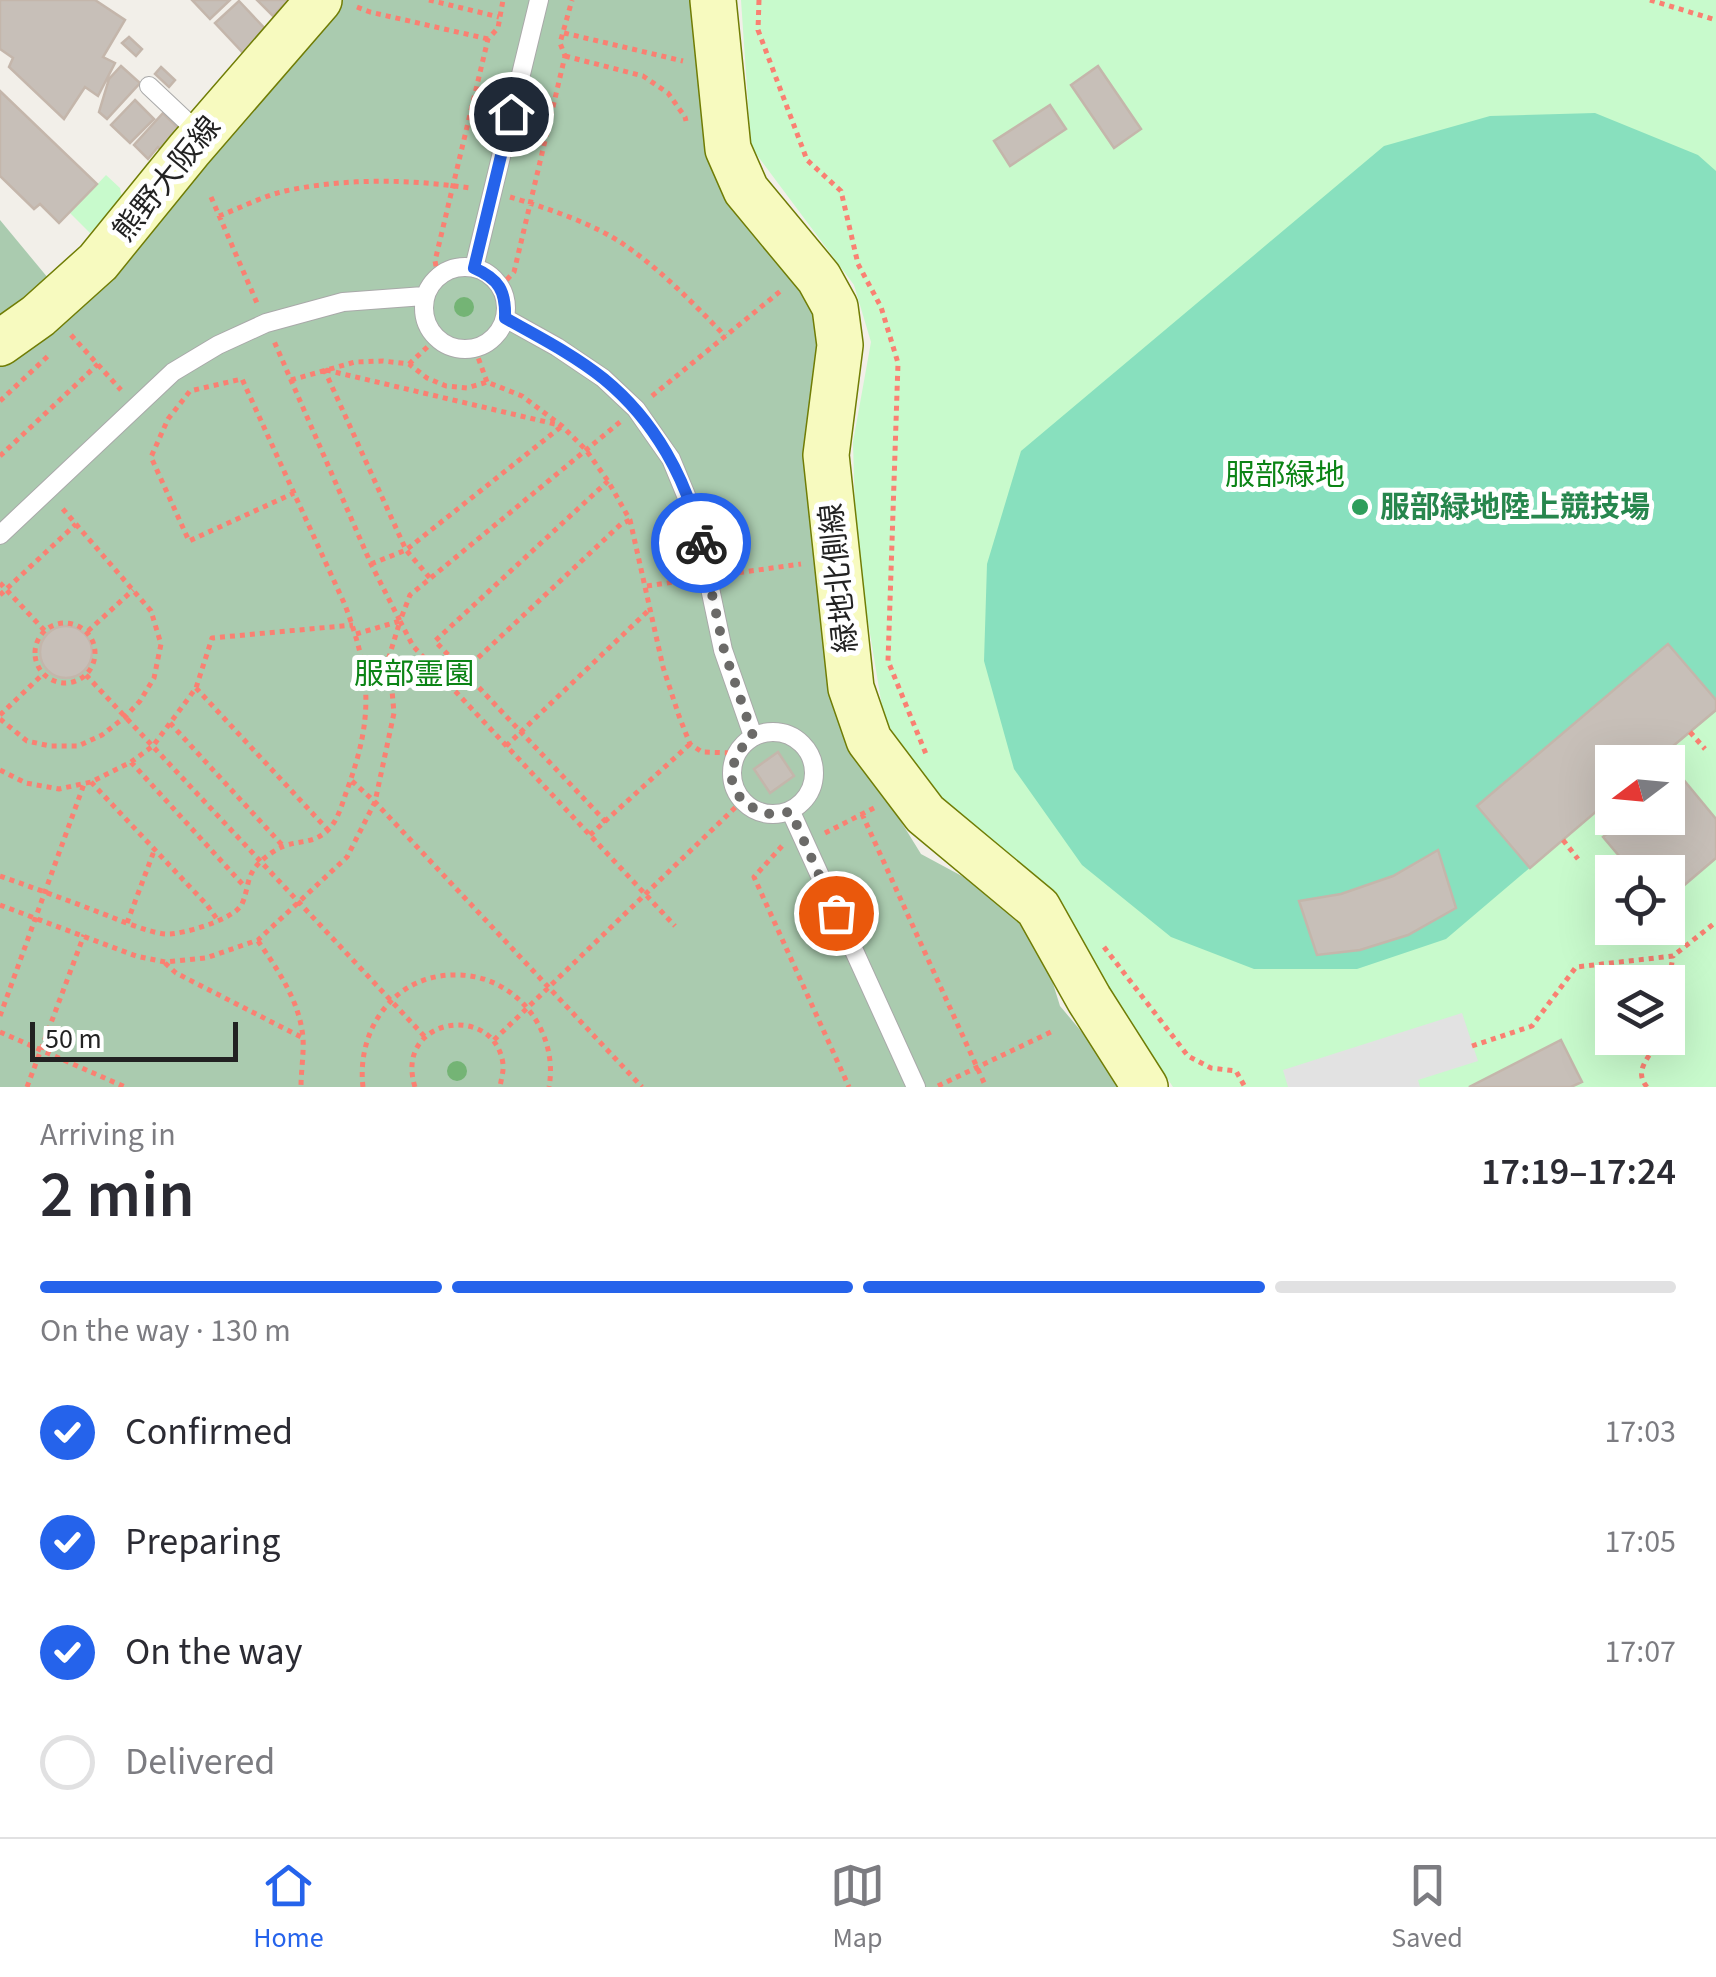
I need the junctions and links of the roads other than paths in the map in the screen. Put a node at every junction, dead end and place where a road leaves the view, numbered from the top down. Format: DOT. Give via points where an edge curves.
graph roads {
  1 [pos="538,0"];
  2 [pos="713,0"];
  3 [pos="338,4"];
  4 [pos="149,86"];
  5 [pos="201,136"];
  6 [pos="474,268"];
  7 [pos="424,296"];
  8 [pos="505,318"];
  9 [pos="0,343"];
  10 [pos="0,536"];
  11 [pos="753,736"];
  12 [pos="798,827"];
  13 [pos="916,1087"];
  14 [pos="1145,1087"];
  1 -- 6 [label="lane"];
  2 -- 14 [label="street, 緑地北側線" via="728,150 746,190 835,307 840,345 826,456 850,688 870,740 924,814 1038,908"];
  3 -- 5 [label="street, 熊野大阪線"];
  4 -- 5 [label="lane"];
  5 -- 9 [label="street, 熊野大阪線" via="98,262"];
  6 -- 7 [label="lane" via="438,276"];
  6 -- 8 [label="lane" via="500,287"];
  7 -- 8 [label="lane" via="424,319 436,339 454,349 494,338"];
  7 -- 10 [label="lane" via="343,302 266,322 218,345 174,372"];
  8 -- 11 [label="lane" via="603,378 636,409 670,459 696,518 724,650"];
  11 -- 12 [label="lane" via="736,754 731,778 742,802"];
  11 -- 12 [label="lane" via="777,731 803,743 816,769"];
  12 -- 13 [label="lane"];
}
